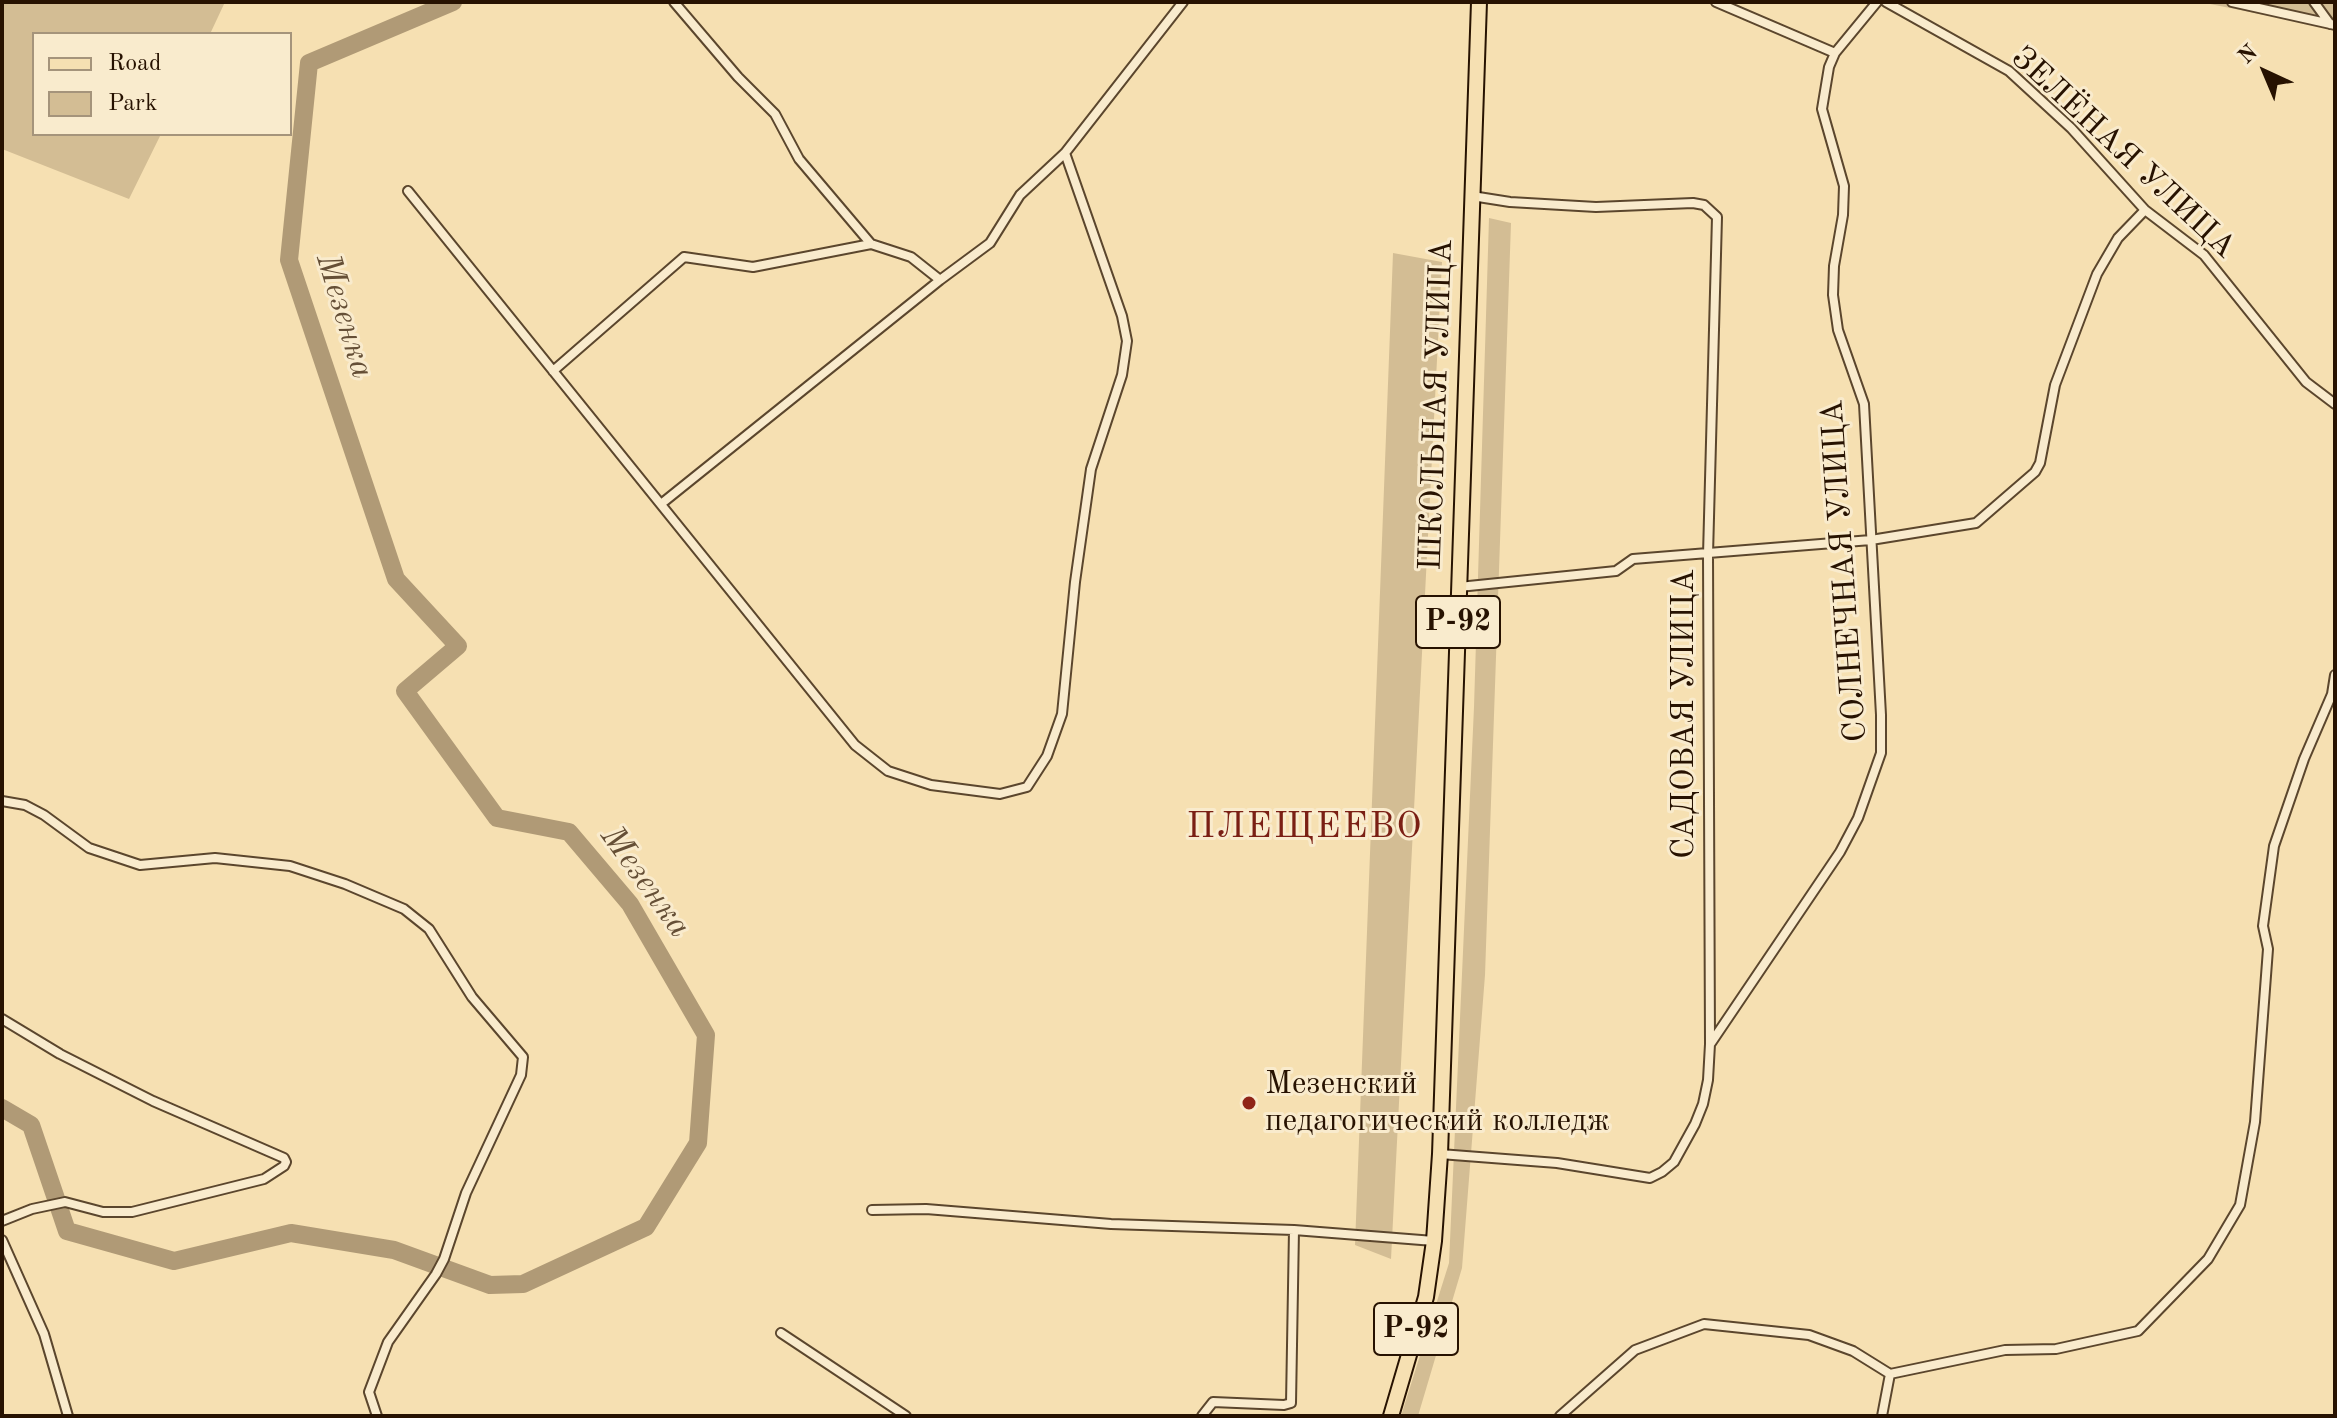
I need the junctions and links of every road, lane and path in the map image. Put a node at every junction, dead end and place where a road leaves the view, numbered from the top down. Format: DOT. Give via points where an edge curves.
graph roads {
  1 [pos="674,2"];
  2 [pos="1183,2"];
  3 [pos="1479,2"];
  4 [pos="1716,2"];
  5 [pos="1877,2"];
  6 [pos="1886,2"];
  7 [pos="2232,2"];
  8 [pos="2314,2"];
  9 [pos="2333,24"];
  10 [pos="1835,53"];
  11 [pos="1065,153"];
  12 [pos="408,191"];
  13 [pos="1472,196"];
  14 [pos="2145,210"];
  15 [pos="871,244"];
  16 [pos="940,280"];
  17 [pos="553,371"];
  18 [pos="2335,404"];
  19 [pos="661,504"];
  20 [pos="1871,540"];
  21 [pos="1708,555"];
  22 [pos="1459,587"];
  23 [pos="2335,675"];
  24 [pos="2,801"];
  25 [pos="2,1019"];
  26 [pos="1710,1044"];
  27 [pos="1440,1154"];
  28 [pos="872,1210"];
  29 [pos="2,1221"];
  30 [pos="1294,1230"];
  31 [pos="2,1240"];
  32 [pos="1434,1241"];
  33 [pos="781,1333"];
  34 [pos="1890,1374"];
  35 [pos="68,1416"];
  36 [pos="377,1416"];
  37 [pos="906,1416"];
  38 [pos="1202,1416"];
  39 [pos="1391,1416"];
  40 [pos="1560,1416"];
  41 [pos="1882,1416"];
  1 -- 15 [label="street" via="775,114 799,159"];
  2 -- 11 [label="street"];
  3 -- 13 [label="main road, ШКОЛЬНАЯ УЛИЦА / Р-92"];
  4 -- 10 [label="street"];
  5 -- 10 [label="street"];
  6 -- 14 [label="street, ЗЕЛЁНАЯ УЛИЦА" via="2009,71 2071,128"];
  7 -- 9 [label="street"];
  8 -- 9 [label="street"];
  10 -- 20 [label="street, СОЛНЕЧНАЯ УЛИЦА" via="1822,109 1844,186 1833,295 1838,330 1864,404"];
  11 -- 16 [label="street" via="1020,195 990,243"];
  11 -- 19 [label="street" via="1127,341 1122,375 1091,469 1062,714 1047,756 1027,787 1000,794 931,785 888,771 855,745"];
  12 -- 17 [label="street"];
  13 -- 21 [label="street, САДОВАЯ УЛИЦА" via="1596,207 1693,203 1717,217"];
  13 -- 22 [label="main road, ШКОЛЬНАЯ УЛИЦА / Р-92"];
  14 -- 18 [label="street, ЗЕЛЁНАЯ УЛИЦА" via="2204,255 2306,382"];
  14 -- 20 [label="street" via="2118,238 2097,274 2055,385 2035,472 1976,523"];
  15 -- 16 [label="street" via="911,257"];
  15 -- 17 [label="street" via="753,267 684,257"];
  16 -- 19 [label="street"];
  17 -- 19 [label="street"];
  20 -- 21 [label="street"];
  20 -- 26 [label="street, СОЛНЕЧНАЯ УЛИЦА" via="1881,715 1881,753 1872,784 1840,852"];
  21 -- 22 [label="street" via="1633,559 1616,571"];
  21 -- 26 [label="street, САДОВАЯ УЛИЦА"];
  22 -- 27 [label="main road, ШКОЛЬНАЯ УЛИЦА / Р-92"];
  23 -- 34 [label="street" via="2274,846 2263,926 2268,949 2255,1122 2240,1205 2208,1259 2138,1331 2056,1349 2005,1350"];
  24 -- 36 [label="street" via="25,805 89,848 140,865 215,858 290,866 404,909 429,929 472,997 523,1057 521,1075 466,1193 444,1259 388,1342 369,1392"];
  25 -- 29 [label="street" via="153,1101 286,1162 264,1179 132,1212 103,1212 65,1202"];
  26 -- 27 [label="street, САДОВАЯ УЛИЦА" via="1703,1104 1685,1145 1674,1162 1650,1178 1557,1163"];
  27 -- 32 [label="main road, ШКОЛЬНАЯ УЛИЦА / Р-92"];
  28 -- 30 [label="street"];
  30 -- 32 [label="street"];
  30 -- 38 [label="street" via="1291,1403 1213,1402"];
  31 -- 35 [label="street" via="44,1334"];
  32 -- 39 [label="main road, Р-92" via="1426,1297"];
  33 -- 37 [label="street"];
  34 -- 40 [label="street" via="1853,1351 1809,1335 1704,1324 1635,1350"];
  34 -- 41 [label="street"];
}
